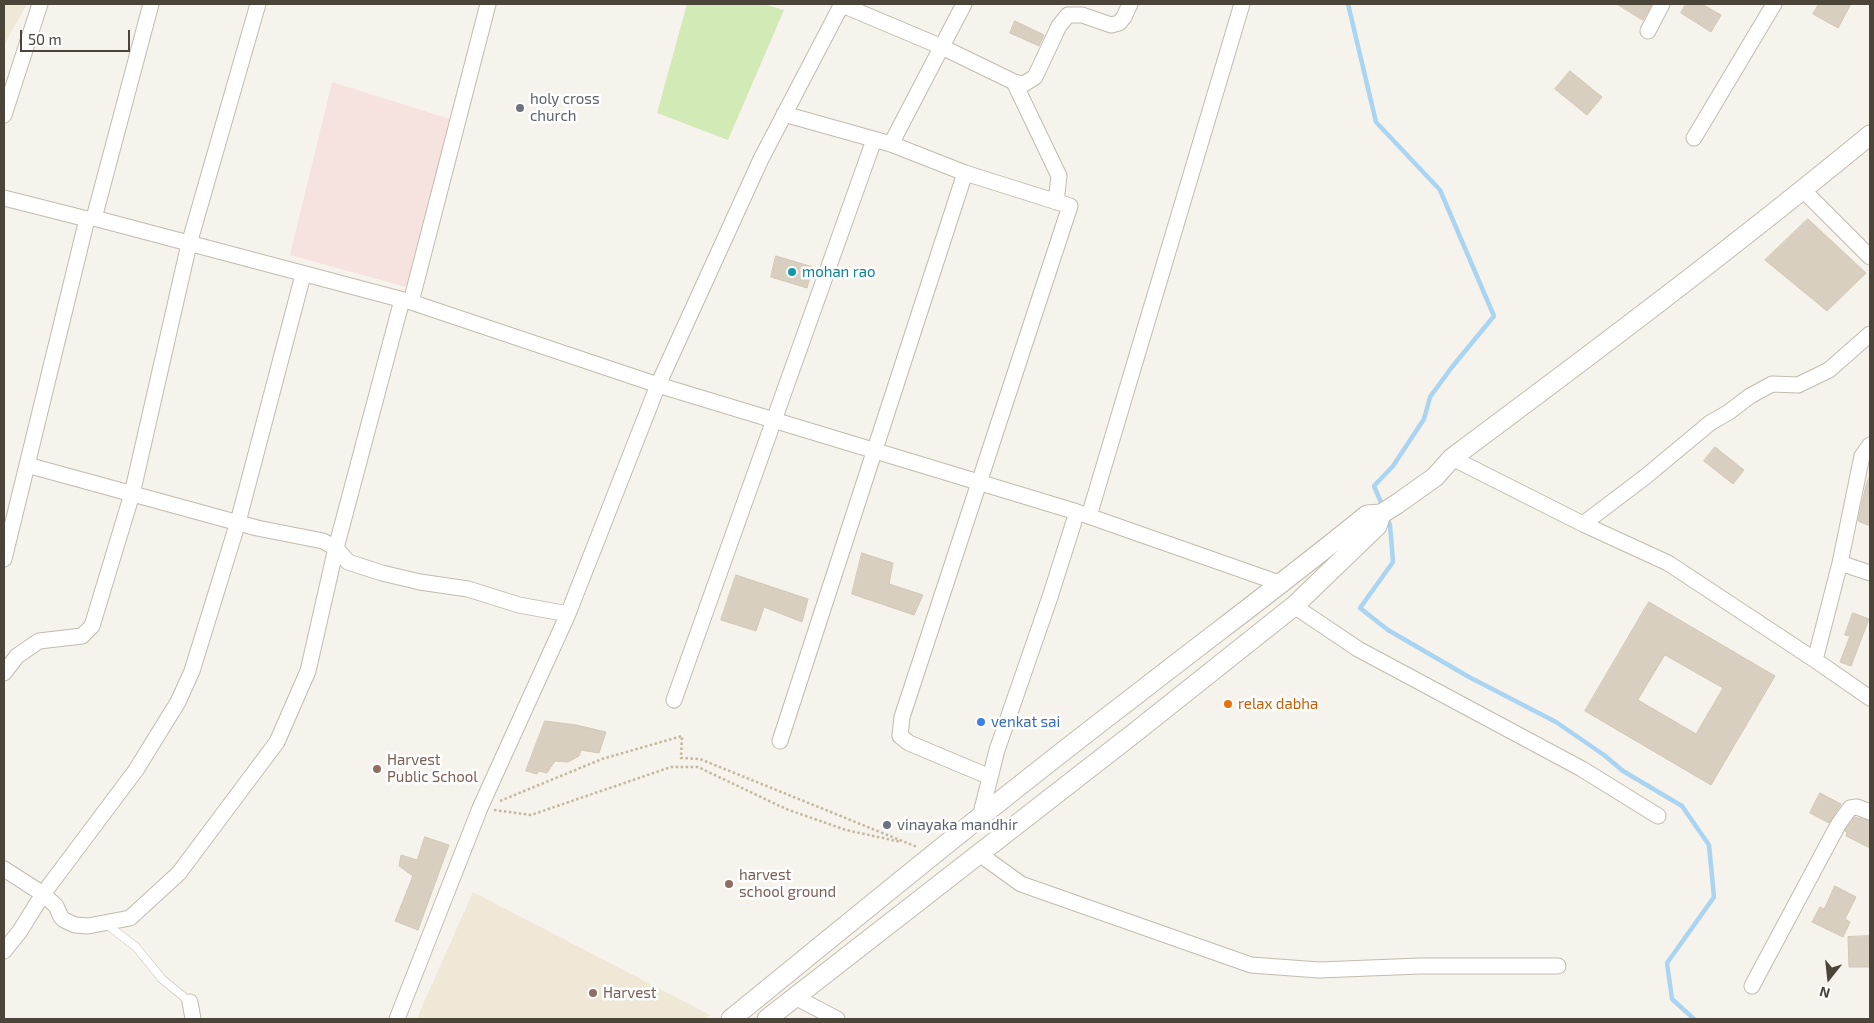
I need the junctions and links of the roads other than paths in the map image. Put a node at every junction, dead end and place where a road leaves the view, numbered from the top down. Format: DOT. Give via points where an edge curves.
graph roads {
  1 [pos="40,4"];
  2 [pos="151,4"];
  3 [pos="258,4"];
  4 [pos="488,4"];
  5 [pos="841,4"];
  6 [pos="964,4"];
  7 [pos="1130,4"];
  8 [pos="1242,4"];
  9 [pos="1662,4"];
  10 [pos="1774,4"];
  11 [pos="1648,31"];
  12 [pos="942,47"];
  13 [pos="1014,82"];
  14 [pos="784,114"];
  15 [pos="4,115"];
  16 [pos="1870,135"];
  17 [pos="1694,138"];
  18 [pos="874,140"];
  19 [pos="891,144"];
  20 [pos="965,173"];
  21 [pos="1803,190"];
  22 [pos="4,198"];
  23 [pos="1056,202"];
  24 [pos="90,219"];
  25 [pos="189,244"];
  26 [pos="1870,257"];
  27 [pos="303,274"];
  28 [pos="407,301"];
  29 [pos="1870,334"];
  30 [pos="658,384"];
  31 [pos="773,418"];
  32 [pos="875,450"];
  33 [pos="1868,454"];
  34 [pos="1452,458"];
  35 [pos="27,465"];
  36 [pos="979,481"];
  37 [pos="132,494"];
  38 [pos="1084,514"];
  39 [pos="1381,514"];
  40 [pos="238,522"];
  41 [pos="1583,524"];
  42 [pos="336,548"];
  43 [pos="4,559"];
  44 [pos="1840,563"];
  45 [pos="1870,573"];
  46 [pos="1282,584"];
  47 [pos="1294,606"];
  48 [pos="568,614"];
  49 [pos="1815,660"];
  50 [pos="4,673"];
  51 [pos="1870,698"];
  52 [pos="674,700"];
  53 [pos="780,741"];
  54 [pos="990,777"];
  55 [pos="1870,812"];
  56 [pos="1658,816"];
  57 [pos="980,817"];
  58 [pos="978,853"];
  59 [pos="4,869"];
  60 [pos="43,894"];
  61 [pos="106,923"];
  62 [pos="4,951"];
  63 [pos="1558,966"];
  64 [pos="1752,986"];
  65 [pos="795,997"];
  66 [pos="190,1002"];
  67 [pos="192,1019"];
  68 [pos="397,1019"];
  69 [pos="731,1019"];
  70 [pos="766,1019"];
  71 [pos="837,1019"];
  1 -- 15 [label="street"];
  2 -- 24 [label="street"];
  3 -- 25 [label="street"];
  4 -- 28 [label="street"];
  5 -- 12 [label="street"];
  5 -- 14 [label="street"];
  6 -- 12 [label="street"];
  7 -- 13 [label="street" via="1124,18 1111,25 1082,15 1068,14 1035,77 1024,84"];
  8 -- 38 [label="street"];
  9 -- 11 [label="street"];
  10 -- 17 [label="street"];
  12 -- 13 [label="street"];
  12 -- 19 [label="street"];
  13 -- 23 [label="street" via="1059,176"];
  14 -- 18 [label="street"];
  14 -- 30 [label="street"];
  16 -- 21 [label="street"];
  18 -- 19 [label="street"];
  18 -- 31 [label="street"];
  19 -- 20 [label="street"];
  20 -- 23 [label="street"];
  20 -- 32 [label="street"];
  21 -- 26 [label="street"];
  21 -- 34 [label="street"];
  22 -- 24 [label="street"];
  23 -- 36 [label="street" via="1070,206"];
  24 -- 25 [label="street"];
  24 -- 35 [label="street"];
  25 -- 27 [label="street"];
  25 -- 37 [label="street"];
  27 -- 28 [label="street"];
  27 -- 40 [label="street"];
  28 -- 30 [label="street"];
  28 -- 42 [label="street"];
  29 -- 41 [label="street" via="1830,370 1798,386 1772,384 1750,396 1710,423"];
  30 -- 31 [label="street"];
  30 -- 48 [label="street"];
  31 -- 32 [label="street"];
  31 -- 52 [label="street"];
  32 -- 36 [label="street"];
  32 -- 53 [label="street"];
  33 -- 44 [label="street"];
  34 -- 39 [label="street" via="1435,477"];
  34 -- 41 [label="street"];
  35 -- 37 [label="street"];
  35 -- 43 [label="street"];
  36 -- 38 [label="street"];
  36 -- 54 [label="street" via="902,717 900,736 909,743"];
  37 -- 40 [label="street"];
  37 -- 50 [label="street" via="92,626 82,636 39,641 17,656"];
  38 -- 46 [label="street"];
  38 -- 54 [label="street" via="1050,597"];
  39 -- 46 [label="street" via="1367,515"];
  39 -- 47 [label="street" via="1377,526"];
  40 -- 42 [label="street" via="323,541"];
  40 -- 60 [label="street" via="192,671 178,702 136,770"];
  41 -- 49 [label="street" via="1668,563"];
  42 -- 48 [label="street" via="348,562 382,573 468,589 519,605"];
  42 -- 61 [label="street" via="308,671 277,742 179,873 130,918"];
  44 -- 45 [label="street"];
  44 -- 49 [label="street"];
  46 -- 57 [label="street"];
  47 -- 56 [label="street" via="1358,649 1582,769"];
  47 -- 58 [label="street"];
  48 -- 68 [label="street" via="480,808"];
  49 -- 51 [label="street"];
  54 -- 57 [label="street"];
  55 -- 64 [label="street" via="1850,808 1838,825"];
  57 -- 69 [label="street"];
  58 -- 63 [label="street" via="1021,884 1251,965 1319,970"];
  58 -- 65 [label="street"];
  59 -- 60 [label="street"];
  60 -- 61 [label="street" via="56,906 64,920 88,926"];
  60 -- 62 [label="street"];
  61 -- 66 [label="lane" via="136,947 162,979"];
  65 -- 70 [label="street"];
  65 -- 71 [label="street"];
  66 -- 67 [label="street"];
}
